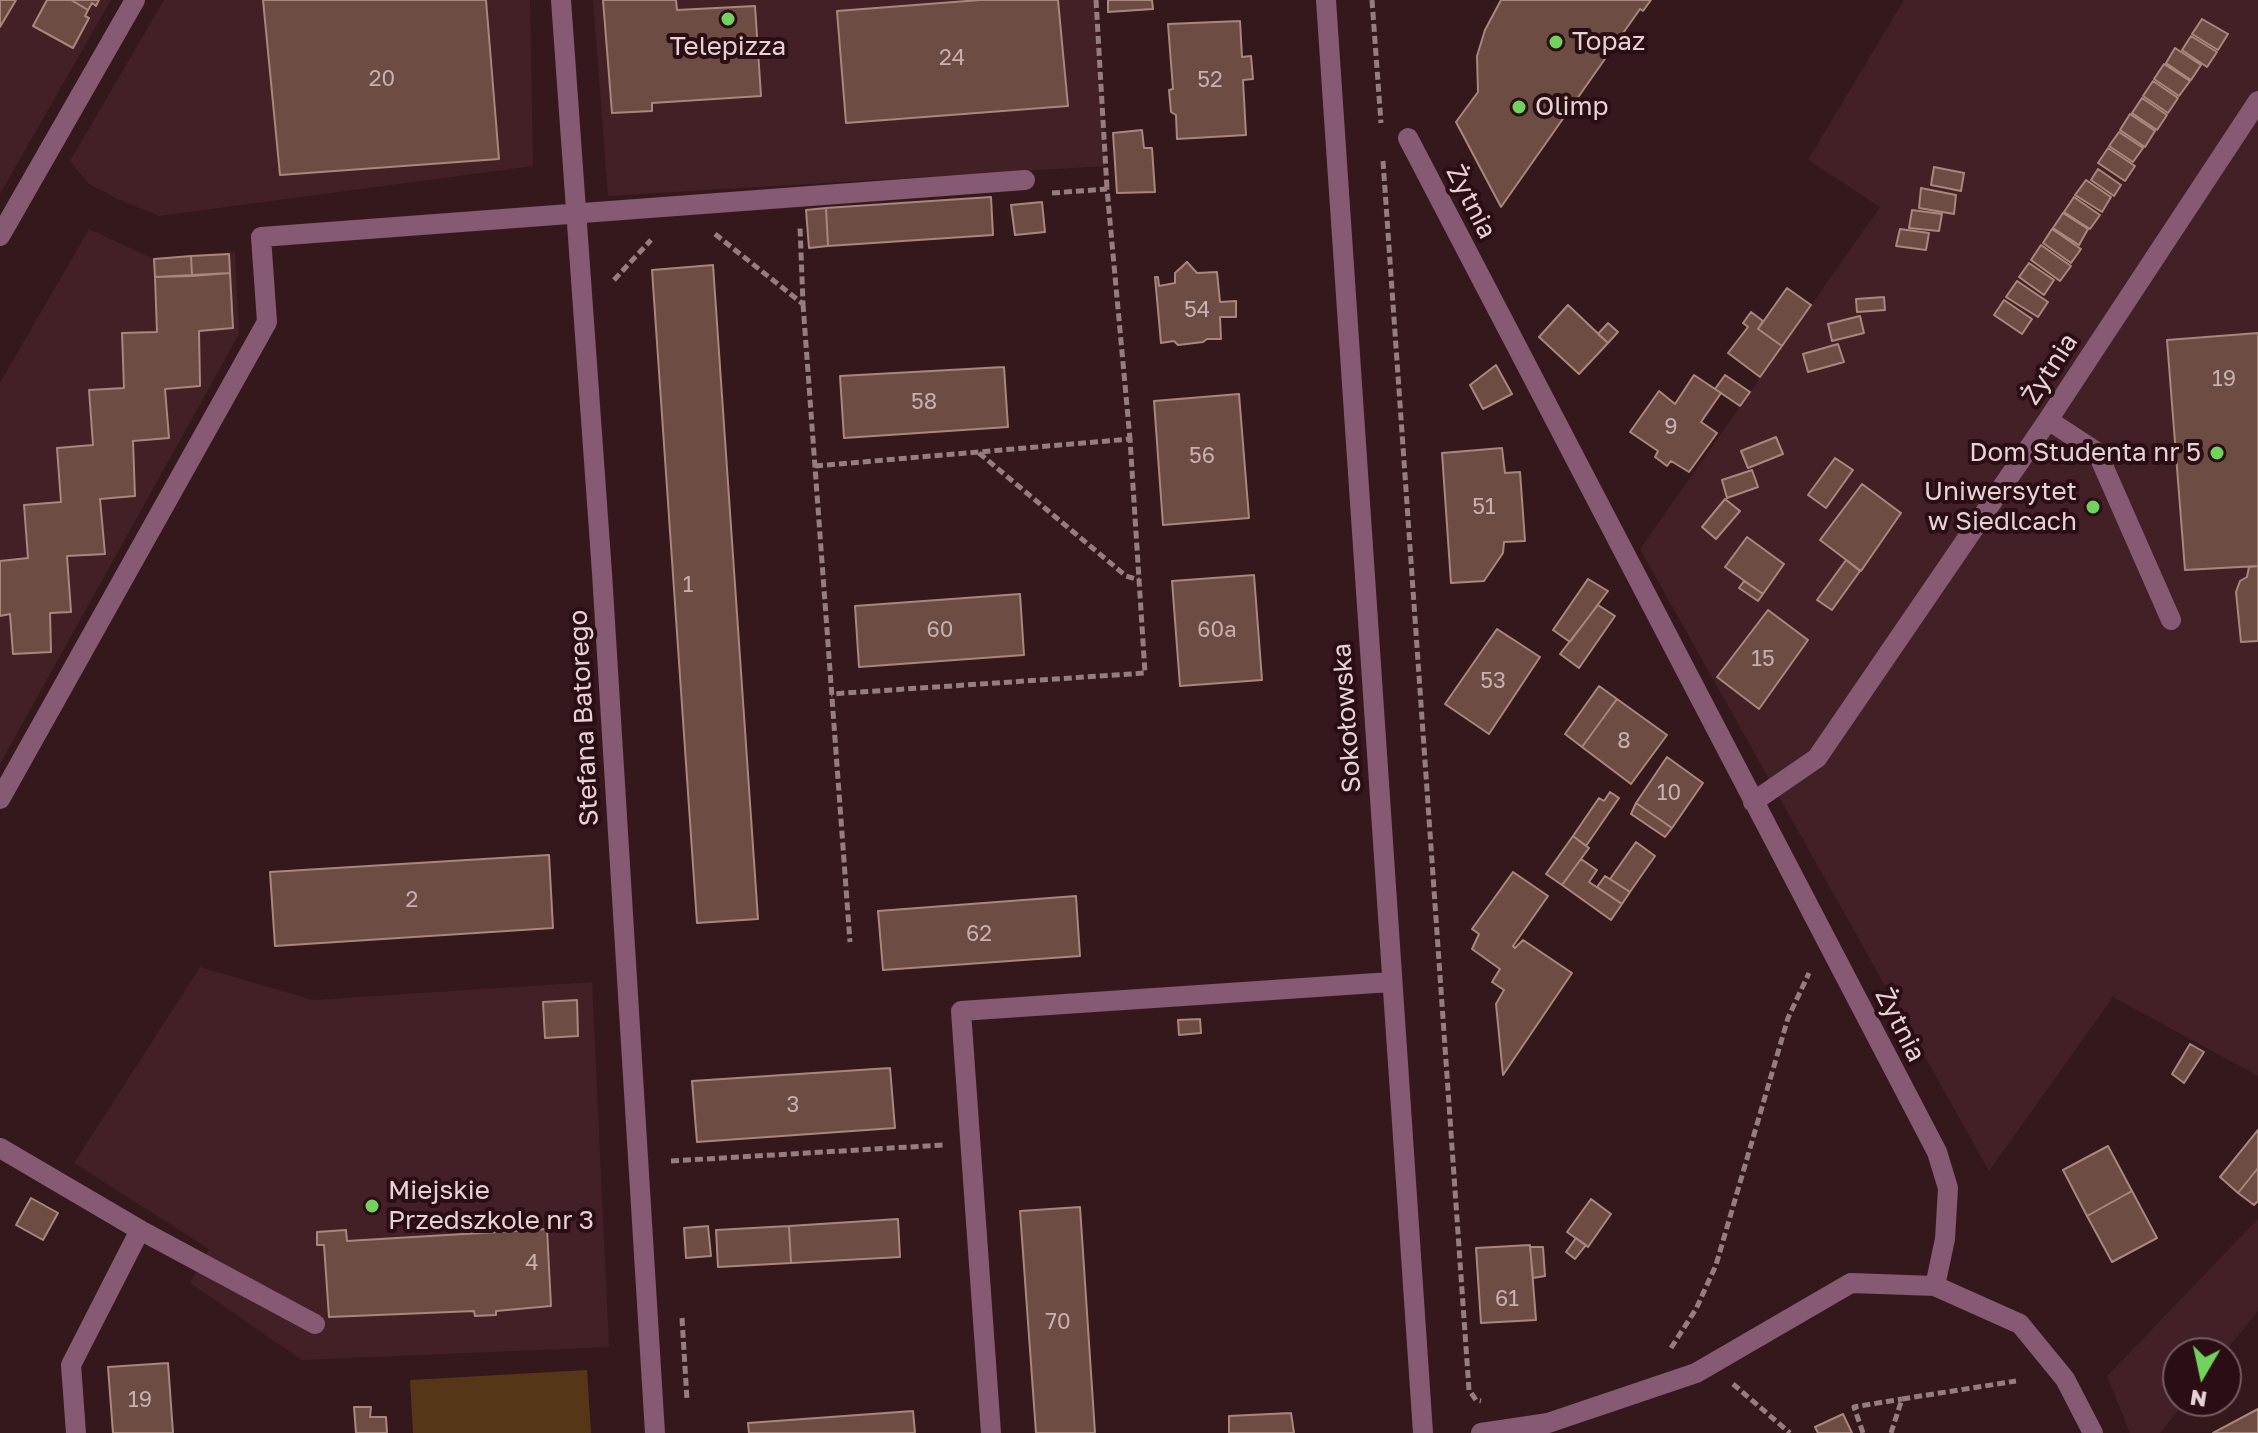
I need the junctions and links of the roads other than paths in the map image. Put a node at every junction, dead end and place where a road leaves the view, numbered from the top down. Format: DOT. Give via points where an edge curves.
graph roads {
  1 [pos="135,0"];
  2 [pos="561,0"];
  3 [pos="1326,0"];
  4 [pos="2258,101"];
  5 [pos="1408,138"];
  6 [pos="1025,180"];
  7 [pos="577,212"];
  8 [pos="0,236"];
  9 [pos="2048,420"];
  10 [pos="2171,620"];
  11 [pos="0,799"];
  12 [pos="1753,802"];
  13 [pos="1391,982"];
  14 [pos="0,1148"];
  15 [pos="140,1230"];
  16 [pos="1935,1286"];
  17 [pos="315,1324"];
  18 [pos="76,1433"];
  19 [pos="655,1433"];
  20 [pos="991,1433"];
  21 [pos="1423,1433"];
  22 [pos="1481,1433"];
  23 [pos="2093,1433"];
  1 -- 8 [label="street"];
  2 -- 7 [label="street, Stefana Batorego"];
  3 -- 13 [label="street, Sokołowska"];
  4 -- 9 [label="street, Żytnia"];
  5 -- 12 [label="street, Żytnia"];
  6 -- 7 [label="street"];
  7 -- 11 [label="street" via="261,237 267,322"];
  7 -- 19 [label="street, Stefana Batorego"];
  9 -- 10 [label="street" via="2097,452"];
  9 -- 12 [label="street, Żytnia" via="1817,758"];
  12 -- 16 [label="street, Żytnia" via="1937,1152 1948,1188"];
  13 -- 20 [label="street" via="961,1011"];
  13 -- 21 [label="street, Sokołowska"];
  14 -- 15 [label="street"];
  15 -- 17 [label="street"];
  15 -- 18 [label="street" via="71,1365"];
  16 -- 22 [label="street" via="1851,1283 1696,1373 1548,1423"];
  16 -- 23 [label="street" via="2020,1324 2065,1379"];
}
